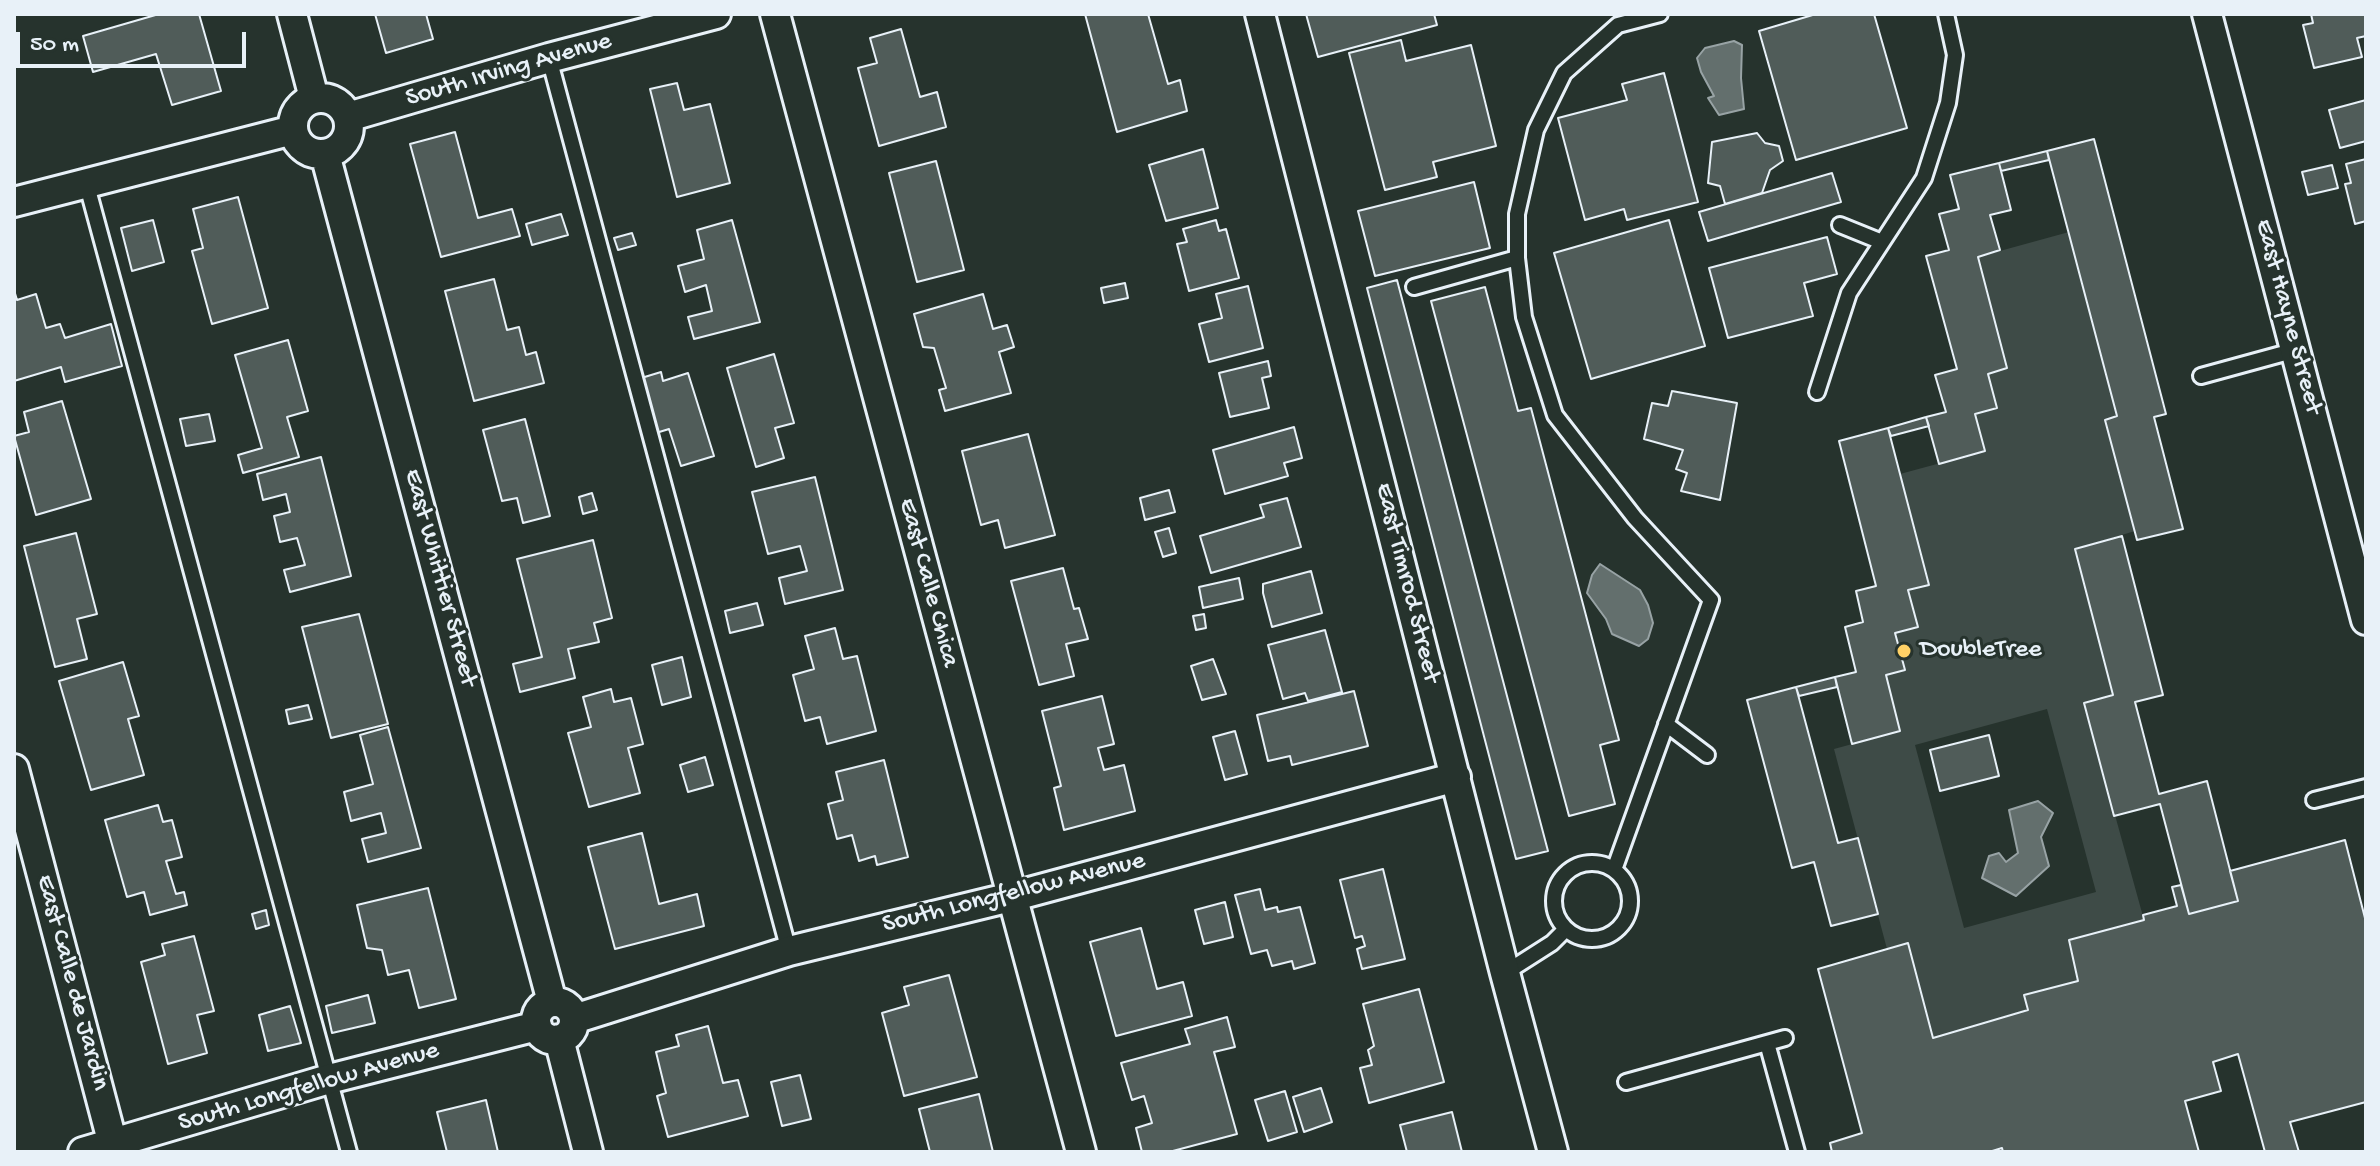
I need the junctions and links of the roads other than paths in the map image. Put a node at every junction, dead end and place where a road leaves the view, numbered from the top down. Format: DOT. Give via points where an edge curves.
graph roads {
  1 [pos="292,14"];
  2 [pos="716,14"];
  3 [pos="775,14"];
  4 [pos="1260,14"];
  5 [pos="1660,14"];
  6 [pos="1946,14"];
  7 [pos="2207,14"];
  8 [pos="549,58"];
  9 [pos="314,98"];
  10 [pos="348,117"];
  11 [pos="293,130"];
  12 [pos="325,154"];
  13 [pos="86,182"];
  14 [pos="14,202"];
  15 [pos="1840,225"];
  16 [pos="1882,242"];
  17 [pos="1517,258"];
  18 [pos="1414,287"];
  19 [pos="2296,350"];
  20 [pos="2201,376"];
  21 [pos="1817,392"];
  22 [pos="2356,545"];
  23 [pos="2366,620"];
  24 [pos="1666,724"];
  25 [pos="1707,755"];
  26 [pos="14,769"];
  27 [pos="1456,777"];
  28 [pos="2366,787"];
  29 [pos="2314,800"];
  30 [pos="1614,870"];
  31 [pos="1011,897"];
  32 [pos="1566,929"];
  33 [pos="789,951"];
  34 [pos="1505,973"];
  35 [pos="555,1022"];
  36 [pos="1785,1038"];
  37 [pos="1767,1043"];
  38 [pos="329,1079"];
  39 [pos="1626,1082"];
  40 [pos="114,1148"];
  41 [pos="83,1152"];
  42 [pos="349,1152"];
  43 [pos="588,1152"];
  44 [pos="1081,1152"];
  45 [pos="1553,1152"];
  46 [pos="1797,1152"];
  1 -- 9 [label="street"];
  2 -- 8 [label="street, South Irving Avenue"];
  3 -- 31 [label="street, East Calle Chica"];
  4 -- 27 [label="street, East Timrod Street"];
  5 -- 17 [label="lane" via="1618,25 1564,73 1536,130 1517,214"];
  6 -- 16 [label="lane" via="1955,55 1948,103 1924,178"];
  7 -- 19 [label="street, East Hayne Street"];
  8 -- 10 [label="street, South Irving Avenue"];
  8 -- 33 [label="lane"];
  9 -- 10 [label="street" via="337,102"];
  9 -- 11 [label="street" via="296,112"];
  10 -- 12 [label="street" via="348,137"];
  11 -- 12 [label="street" via="301,146"];
  11 -- 13 [label="street"];
  12 -- 35 [label="street, East Whittier Street"];
  13 -- 14 [label="street"];
  13 -- 38 [label="lane"];
  15 -- 16 [label="lane"];
  16 -- 21 [label="lane" via="1849,293"];
  17 -- 18 [label="lane"];
  17 -- 24 [label="lane" via="1524,317 1555,415 1635,518 1711,600"];
  19 -- 20 [label="lane"];
  19 -- 22 [label="street, East Hayne Street"];
  22 -- 23 [label="street, East Hayne Street"];
  24 -- 25 [label="lane"];
  24 -- 30 [label="lane"];
  26 -- 40 [label="street, East Calle de Jardin"];
  27 -- 31 [label="street, South Longfellow Avenue"];
  27 -- 34 [label="street, East Timrod Street"];
  28 -- 29 [label="lane"];
  30 -- 32 [label="lane" via="1594,864 1564,875 1554,903"];
  30 -- 32 [label="lane" via="1625,882 1630,905 1616,931 1585,939"];
  31 -- 33 [label="street, South Longfellow Avenue"];
  31 -- 44 [label="street, East Calle Chica"];
  32 -- 34 [label="lane"];
  33 -- 35 [label="street, South Longfellow Avenue"];
  34 -- 45 [label="street, East Timrod Street"];
  35 -- 38 [label="street, South Longfellow Avenue"];
  35 -- 43 [label="street, East Whittier Street"];
  36 -- 37 [label="lane"];
  37 -- 39 [label="lane"];
  37 -- 46 [label="lane"];
  38 -- 40 [label="street, South Longfellow Avenue"];
  38 -- 42 [label="lane"];
  40 -- 41 [label="street, South Longfellow Avenue"];
}
